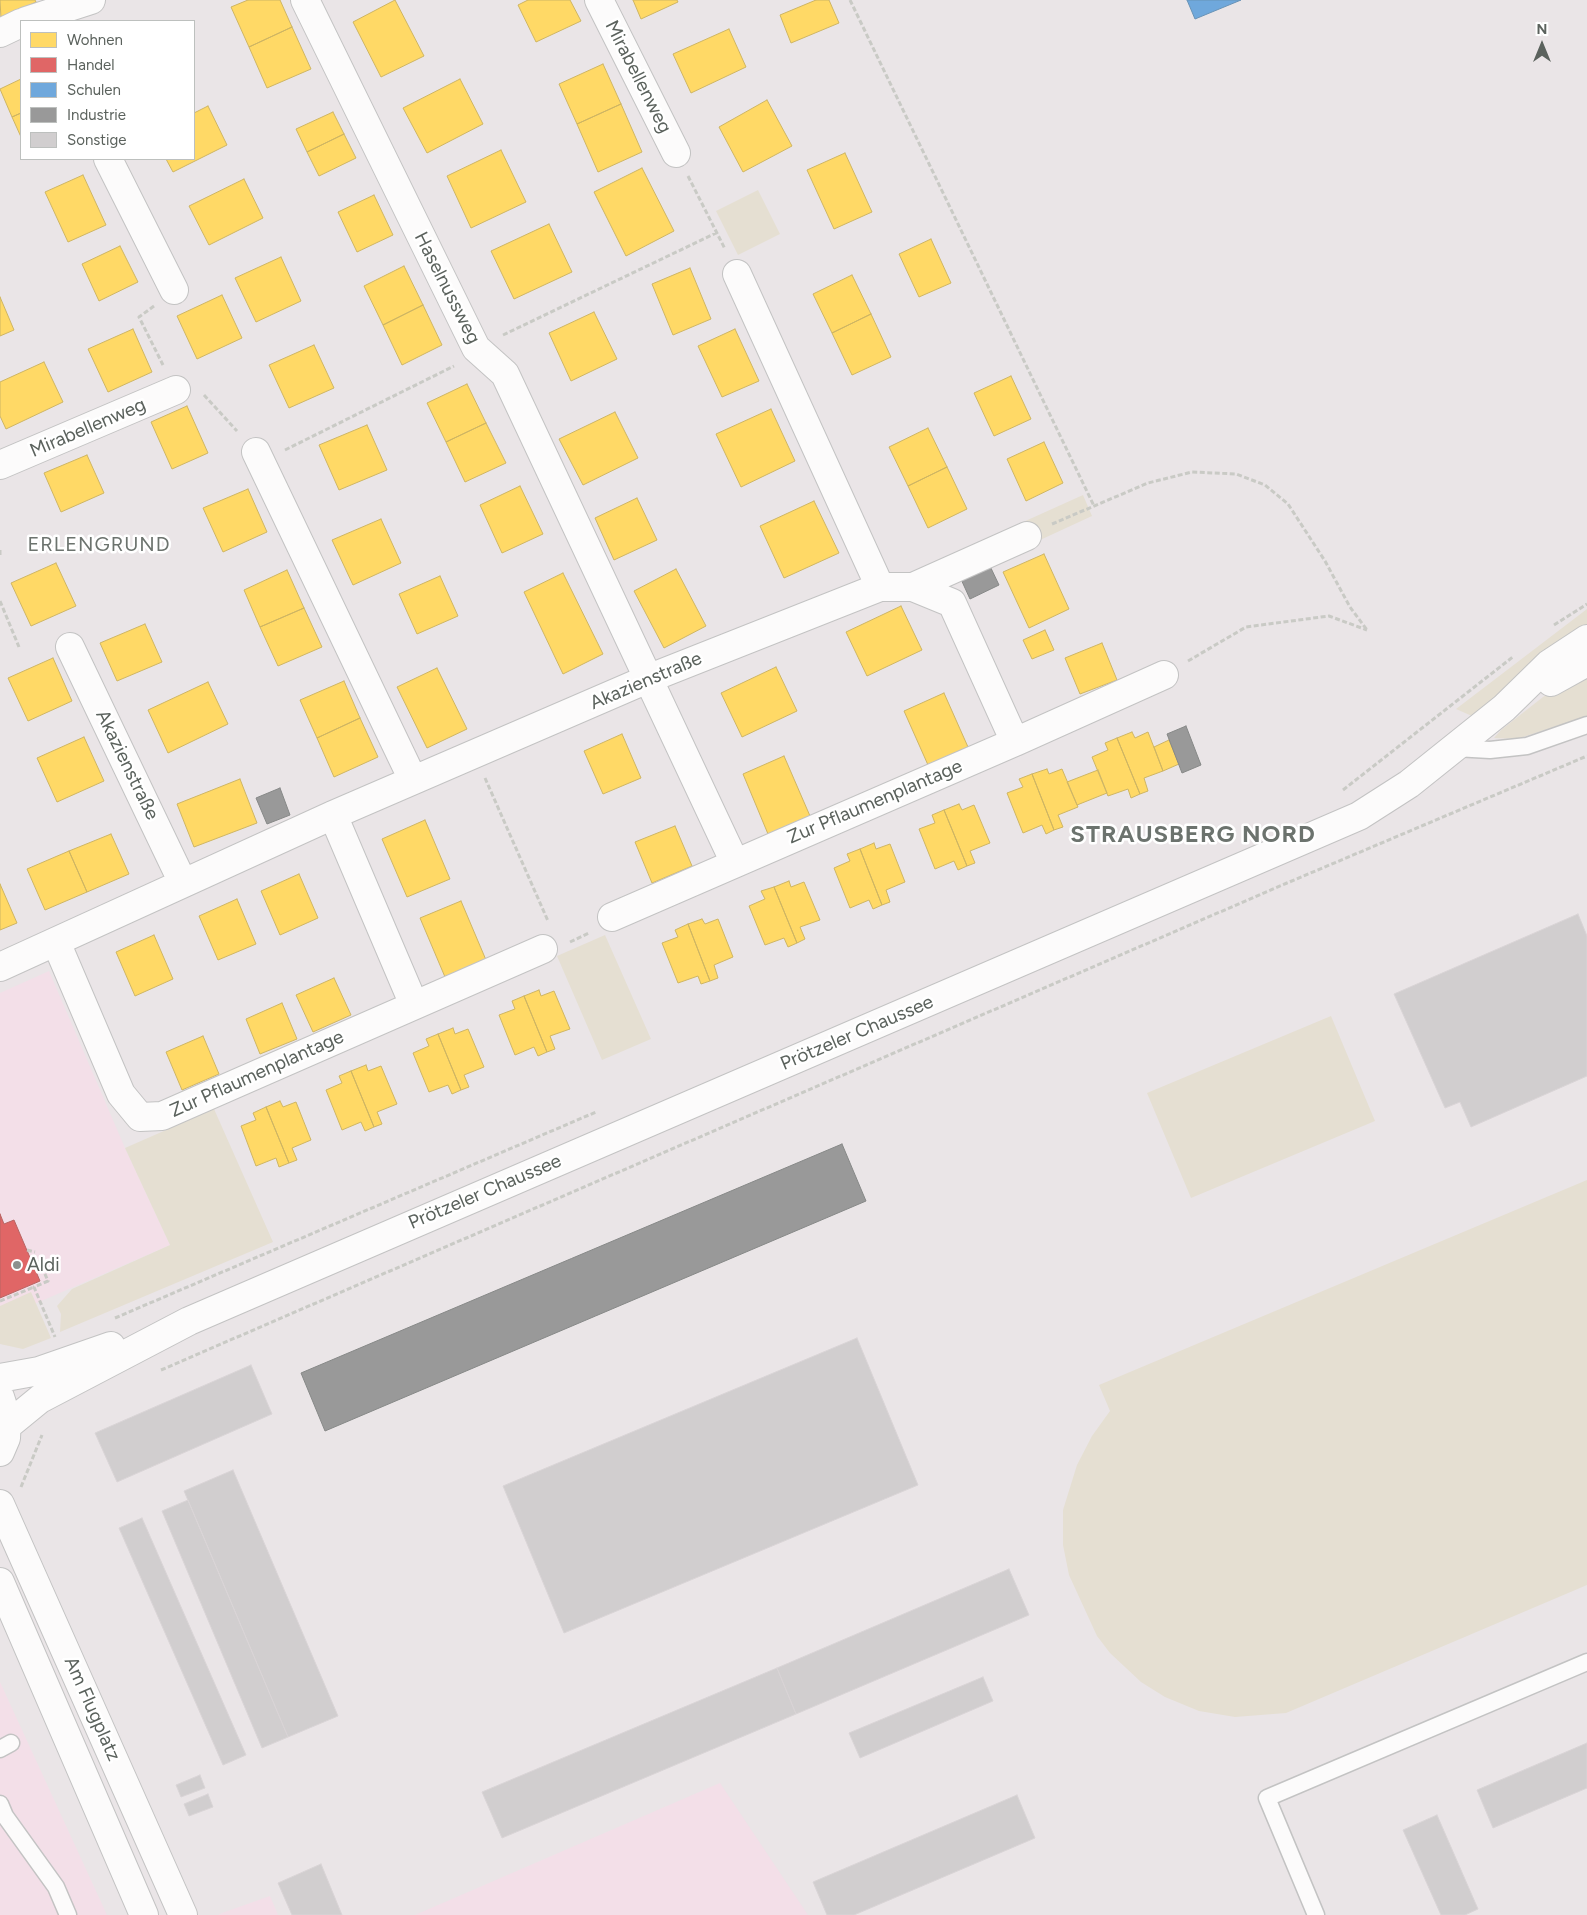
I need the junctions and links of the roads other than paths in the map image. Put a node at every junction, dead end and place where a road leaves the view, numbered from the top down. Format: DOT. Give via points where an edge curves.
graph roads {
  1 [pos="91,0"];
  2 [pos="305,0"];
  3 [pos="599,0"];
  4 [pos="31,20"];
  5 [pos="20,25"];
  6 [pos="0,33"];
  7 [pos="676,153"];
  8 [pos="109,160"];
  9 [pos="737,274"];
  10 [pos="174,290"];
  11 [pos="176,390"];
  12 [pos="258,457"];
  13 [pos="0,465"];
  14 [pos="1027,536"];
  15 [pos="880,587"];
  16 [pos="912,587"];
  17 [pos="1587,639"];
  18 [pos="70,647"];
  19 [pos="1587,662"];
  20 [pos="1164,675"];
  21 [pos="650,678"];
  22 [pos="1504,708"];
  23 [pos="1587,725"];
  24 [pos="1015,742"];
  25 [pos="1452,747"];
  26 [pos="413,780"];
  27 [pos="333,815"];
  28 [pos="735,863"];
  29 [pos="183,884"];
  30 [pos="612,917"];
  31 [pos="56,942"];
  32 [pos="551,948"];
  33 [pos="0,967"];
  34 [pos="414,1005"];
  35 [pos="189,1321"];
  36 [pos="0,1378"];
  37 [pos="0,1397"];
  38 [pos="7,1426"];
  39 [pos="0,1452"];
  40 [pos="0,1504"];
  41 [pos="0,1582"];
  42 [pos="1587,1662"];
  43 [pos="0,1804"];
  44 [pos="68,1915"];
  45 [pos="144,1915"];
  46 [pos="184,1915"];
  47 [pos="1316,1915"];
  1 -- 4 [label="street"];
  2 -- 21 [label="street, Haselnussweg" via="476,348 505,374"];
  3 -- 7 [label="street, Mirabellenweg"];
  5 -- 6 [label="street"];
  8 -- 10 [label="street"];
  9 -- 15 [label="street"];
  11 -- 13 [label="street, Mirabellenweg"];
  12 -- 26 [label="street"];
  14 -- 16 [label="street, Akazienstraße"];
  15 -- 16 [label="street, Akazienstraße"];
  15 -- 21 [label="street, Akazienstraße"];
  16 -- 24 [label="street" via="952,603"];
  17 -- 22 [label="street, Prötzeler Chaussee" via="1549,664"];
  18 -- 29 [label="street, Akazienstraße"];
  19 -- 22 [label="street, Prötzeler Chaussee"];
  20 -- 24 [label="street, Zur Pflaumenplantage"];
  21 -- 26 [label="street, Akazienstraße"];
  21 -- 28 [label="street"];
  22 -- 25 [label="street, Prötzeler Chaussee"];
  23 -- 25 [label="lane" via="1527,746 1490,750"];
  24 -- 28 [label="street, Zur Pflaumenplantage"];
  25 -- 35 [label="street, Prötzeler Chaussee" via="1409,784 1359,816 1291,847"];
  26 -- 27 [label="street, Akazienstraße"];
  27 -- 29 [label="street, Akazienstraße"];
  27 -- 34 [label="street"];
  28 -- 30 [label="street, Zur Pflaumenplantage"];
  29 -- 31 [label="street, Akazienstraße"];
  31 -- 33 [label="street, Akazienstraße"];
  31 -- 34 [label="street, Zur Pflaumenplantage" via="121,1094 140,1117 162,1116"];
  32 -- 34 [label="street, Zur Pflaumenplantage"];
  35 -- 36 [label="street, Prötzeler Chaussee" via="39,1371"];
  35 -- 38 [label="street, Prötzeler Chaussee" via="40,1399"];
  37 -- 38 [label="street"];
  38 -- 39 [label="street"];
  40 -- 46 [label="street, Am Flugplatz"];
  41 -- 45 [label="street, Am Flugplatz"];
  42 -- 47 [label="lane" via="1266,1798"];
  43 -- 44 [label="lane" via="5,1816 56,1887"];
}
